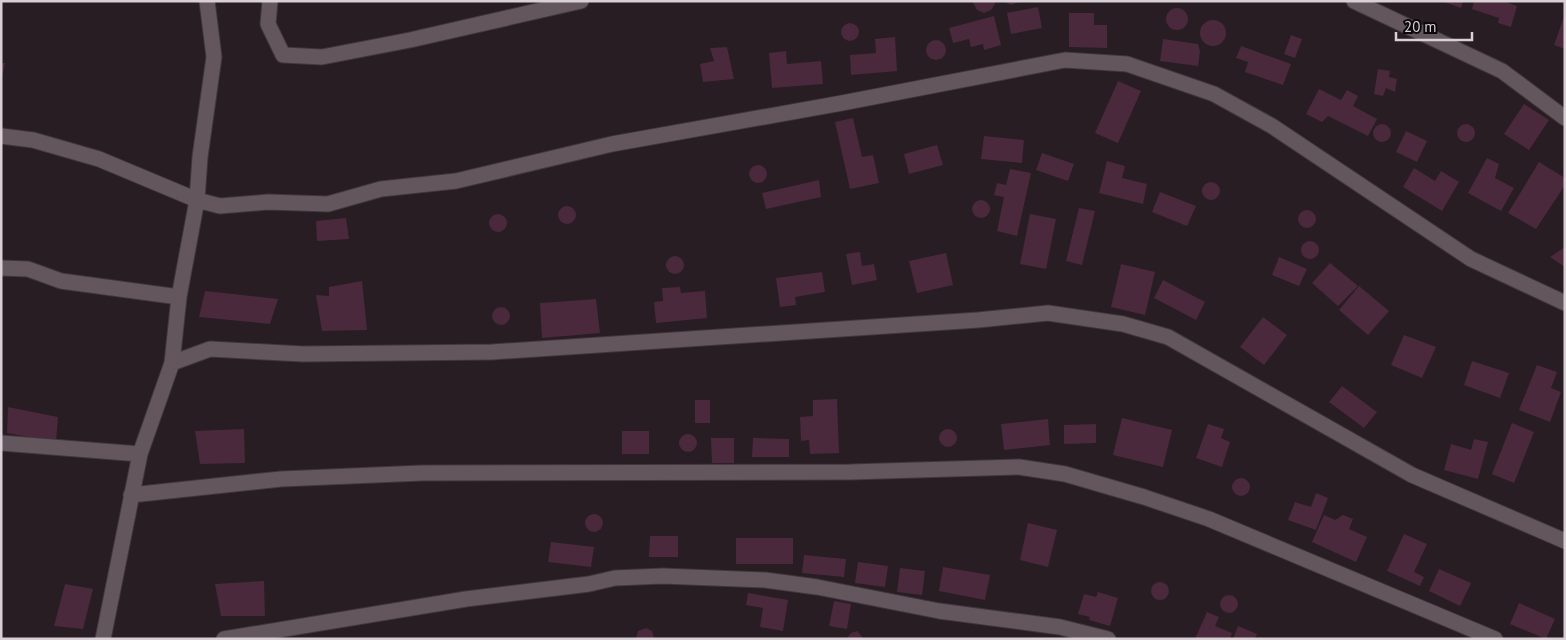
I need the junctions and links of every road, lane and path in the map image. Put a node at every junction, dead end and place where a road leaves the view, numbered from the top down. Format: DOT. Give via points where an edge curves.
graph roads {
  1 [pos="207,1"];
  2 [pos="270,1"];
  3 [pos="581,1"];
  4 [pos="1354,1"];
  5 [pos="1565,118"];
  6 [pos="1,136"];
  7 [pos="198,200"];
  8 [pos="1,268"];
  9 [pos="178,297"];
  10 [pos="1565,303"];
  11 [pos="172,364"];
  12 [pos="1,443"];
  13 [pos="140,454"];
  14 [pos="131,495"];
  15 [pos="1565,541"];
  16 [pos="103,639"];
  17 [pos="224,639"];
  18 [pos="1108,639"];
  19 [pos="1495,639"];
  1 -- 7 [label="street" via="214,57 200,157"];
  2 -- 3 [label="street" via="268,24 283,55 322,57"];
  4 -- 5 [label="street" via="1502,71"];
  6 -- 7 [label="street" via="34,140 99,159"];
  7 -- 9 [label="street"];
  7 -- 10 [label="street" via="220,206 268,202 328,204 381,190 456,181 612,144 1065,60 1127,64 1214,94 1272,126 1471,259"];
  8 -- 9 [label="street" via="28,269 60,281"];
  9 -- 11 [label="street"];
  11 -- 13 [label="street"];
  11 -- 15 [label="street" via="210,349 303,354 492,352 1048,313 1124,324 1168,337 1412,475"];
  12 -- 13 [label="street"];
  13 -- 14 [label="street"];
  14 -- 16 [label="street"];
  14 -- 19 [label="street" via="281,479 422,473 850,472 1019,467 1065,474 1209,519"];
  17 -- 18 [label="street" via="466,599 615,578 663,576 765,580 817,587 939,610 1060,627"];
}
